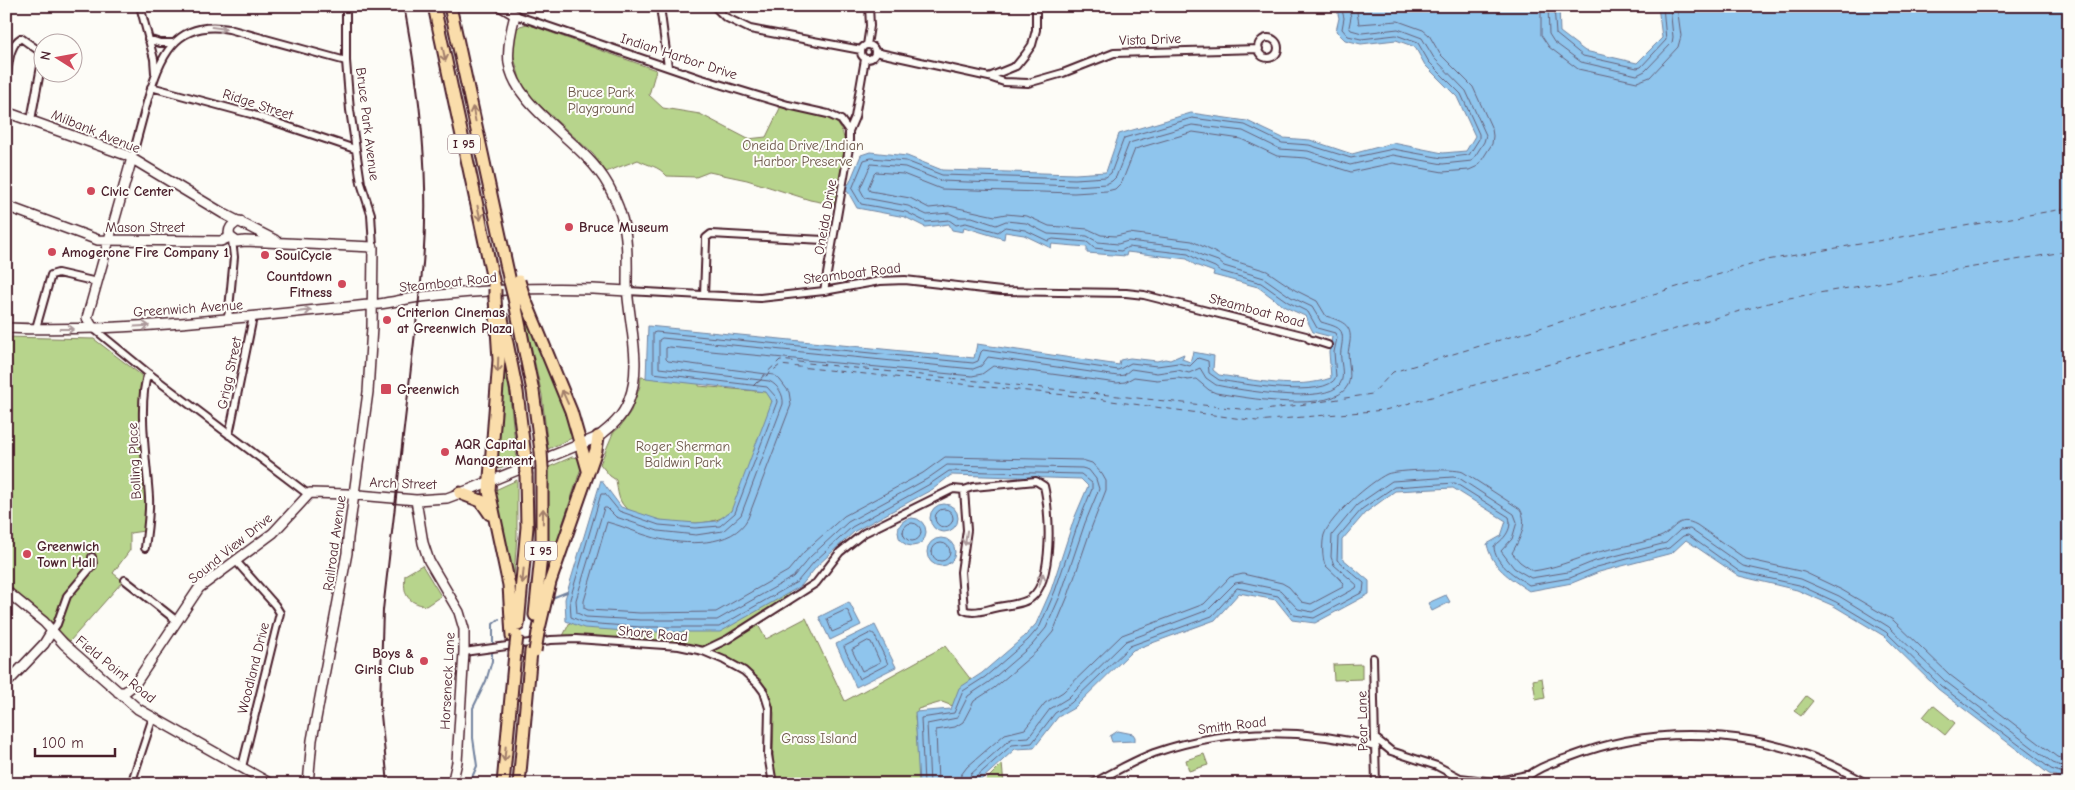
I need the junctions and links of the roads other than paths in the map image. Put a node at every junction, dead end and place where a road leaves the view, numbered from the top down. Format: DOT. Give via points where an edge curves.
graph roads {
  1 [pos="140,6"];
  2 [pos="346,6"];
  3 [pos="434,6"];
  4 [pos="450,6"];
  5 [pos="500,6"];
  6 [pos="660,6"];
  7 [pos="714,6"];
  8 [pos="869,6"];
  9 [pos="1036,6"];
  10 [pos="515,15"];
  11 [pos="148,39"];
  12 [pos="174,42"];
  13 [pos="866,45"];
  14 [pos="32,46"];
  15 [pos="1259,49"];
  16 [pos="860,50"];
  17 [pos="875,52"];
  18 [pos="865,59"];
  19 [pos="346,61"];
  20 [pos="668,67"];
  21 [pos="155,76"];
  22 [pos="988,77"];
  23 [pos="6,80"];
  24 [pos="38,82"];
  25 [pos="152,87"];
  26 [pos="6,112"];
  27 [pos="30,120"];
  28 [pos="849,131"];
  29 [pos="355,149"];
  30 [pos="132,158"];
  31 [pos="6,206"];
  32 [pos="224,214"];
  33 [pos="240,221"];
  34 [pos="250,227"];
  35 [pos="230,235"];
  36 [pos="109,240"];
  37 [pos="824,240"];
  38 [pos="243,242"];
  39 [pos="280,242"];
  40 [pos="373,247"];
  41 [pos="234,257"];
  42 [pos="97,282"];
  43 [pos="628,291"];
  44 [pos="824,291"];
  45 [pos="496,292"];
  46 [pos="704,295"];
  47 [pos="519,298"];
  48 [pos="372,304"];
  49 [pos="253,316"];
  50 [pos="228,320"];
  51 [pos="6,328"];
  52 [pos="36,328"];
  53 [pos="93,328"];
  54 [pos="1328,345"];
  55 [pos="148,373"];
  56 [pos="229,435"];
  57 [pos="598,437"];
  58 [pos="581,443"];
  59 [pos="588,472"];
  60 [pos="489,481"];
  61 [pos="964,490"];
  62 [pos="460,494"];
  63 [pos="309,495"];
  64 [pos="354,495"];
  65 [pos="416,500"];
  66 [pos="501,546"];
  67 [pos="145,548"];
  68 [pos="92,557"];
  69 [pos="235,560"];
  70 [pos="125,580"];
  71 [pos="6,592"];
  72 [pos="177,621"];
  73 [pos="52,631"];
  74 [pos="536,634"];
  75 [pos="514,637"];
  76 [pos="703,651"];
  77 [pos="464,652"];
  78 [pos="1373,658"];
  79 [pos="6,684"];
  80 [pos="118,692"];
  81 [pos="153,717"];
  82 [pos="1375,738"];
  83 [pos="1376,747"];
  84 [pos="242,767"];
  85 [pos="1528,774"];
  86 [pos="1462,781"];
  87 [pos="266,782"];
  88 [pos="1096,783"];
  89 [pos="131,784"];
  90 [pos="308,784"];
  91 [pos="452,784"];
  92 [pos="503,784"];
  93 [pos="519,784"];
  94 [pos="773,784"];
  95 [pos="1376,784"];
  96 [pos="1520,784"];
  97 [pos="1867,784"];
  1 -- 11 [label="street"];
  2 -- 19 [label="street, Bruce Park Avenue"];
  3 -- 45 [label="highway, I 95, one-way"];
  47 -- 4 [label="highway, I 95, one-way, bridge" via="484,162"];
  5 -- 10 [label="main road, Indian Harbor Drive"];
  6 -- 20 [label="street"];
  7 -- 16 [label="street" via="725,17 750,29"];
  8 -- 13 [label="street" via="870,26"];
  9 -- 22 [label="street" via="1032,46 1016,66"];
  10 -- 20 [label="street, Indian Harbor Drive"];
  10 -- 43 [label="main road, Arch Street" via="509,55 514,80 520,93 590,160 609,187 619,209 626,238"];
  11 -- 12 [label="street" via="160,43"];
  11 -- 21 [label="street"];
  12 -- 19 [label="street, one-way" via="194,29 219,27"];
  12 -- 21 [label="street"];
  13 -- 16 [label="street"];
  13 -- 17 [label="street" via="873,47"];
  14 -- 23 [label="street" via="18,39 10,54"];
  15 -- 22 [label="street, Vista Drive" via="1114,52 1028,84"];
  16 -- 18 [label="street"];
  17 -- 18 [label="street" via="872,58"];
  17 -- 22 [label="street, Vista Drive"];
  18 -- 28 [label="street, Oneida Drive" via="855,117"];
  19 -- 29 [label="street, Bruce Park Avenue"];
  20 -- 28 [label="street, Indian Harbor Drive" via="788,105 828,114 841,120"];
  21 -- 25 [label="street"];
  24 -- 27 [label="street"];
  25 -- 29 [label="street, Ridge Street" via="243,112"];
  25 -- 30 [label="street"];
  26 -- 27 [label="main road, Milbank Avenue"];
  27 -- 30 [label="main road, Milbank Avenue"];
  28 -- 44 [label="street, Oneida Drive" via="849,148"];
  29 -- 40 [label="street, Bruce Park Avenue" via="360,183 371,214"];
  30 -- 32 [label="main road, Milbank Avenue"];
  30 -- 36 [label="main road"];
  31 -- 36 [label="main road, Mason Street" via="98,240"];
  32 -- 33 [label="main road, Milbank Avenue"];
  32 -- 35 [label="main road"];
  33 -- 34 [label="main road, Mason Street"];
  33 -- 35 [label="main road, Mason Street" via="231,225"];
  34 -- 38 [label="main road" via="250,233"];
  34 -- 39 [label="main road, Mason Street"];
  35 -- 36 [label="main road, Mason Street" via="221,240"];
  35 -- 38 [label="main road, Mason Street"];
  35 -- 41 [label="street"];
  36 -- 42 [label="main road"];
  37 -- 46 [label="street" via="711,234 706,242"];
  38 -- 39 [label="main road, Mason Street"];
  38 -- 41 [label="street"];
  39 -- 40 [label="main road, Mason Street"];
  40 -- 48 [label="main road, Bruce Park Avenue"];
  41 -- 50 [label="street"];
  42 -- 52 [label="street" via="54,273 48,279"];
  42 -- 53 [label="main road" via="87,318"];
  43 -- 46 [label="street, Steamboat Road"];
  43 -- 48 [label="main road, Steamboat Road" via="533,288"];
  43 -- 57 [label="main road, Arch Street" via="633,387 623,412"];
  44 -- 46 [label="street, Steamboat Road" via="760,298"];
  44 -- 54 [label="street, Steamboat Road" via="905,280 1001,291 1134,294 1306,336"];
  45 -- 60 [label="highway, one-way" via="498,360"];
  45 -- 75 [label="highway, I 95, one-way, bridge" via="517,392 526,475 527,528"];
  58 -- 47 [label="highway, one-way" via="571,411"];
  74 -- 47 [label="highway, I 95, one-way, bridge" via="542,546 542,468"];
  49 -- 48 [label="main road, Greenwich Avenue, one-way"];
  48 -- 64 [label="main road, Railroad Avenue" via="368,392"];
  49 -- 50 [label="main road, Greenwich Avenue"];
  49 -- 56 [label="street, Grigg Street"];
  53 -- 50 [label="main road, Greenwich Avenue, one-way"];
  51 -- 52 [label="main road, Greenwich Avenue"];
  52 -- 53 [label="main road, Greenwich Avenue, one-way"];
  53 -- 55 [label="street"];
  55 -- 56 [label="street"];
  55 -- 67 [label="street, Bolling Place" via="144,410 149,506"];
  56 -- 63 [label="street"];
  57 -- 58 [label="main road, Arch Street"];
  57 -- 59 [label="highway"];
  58 -- 59 [label="highway"];
  58 -- 60 [label="main road, Arch Street"];
  59 -- 74 [label="highway" via="550,582"];
  60 -- 62 [label="main road, Arch Street"];
  60 -- 66 [label="highway" via="489,496"];
  61 -- 61 [label="street, one-way" via="967,530 961,572 964,610 973,612 1031,598 1041,584 1050,539 1044,486 1036,481 973,486"];
  61 -- 76 [label="street" via="947,491 864,533 840,552 816,583 728,639"];
  62 -- 65 [label="main road, Arch Street"];
  62 -- 66 [label="highway" via="478,499 486,506"];
  63 -- 64 [label="main road, Arch Street" via="316,492"];
  63 -- 69 [label="main road, Sound View Drive" via="273,532"];
  64 -- 65 [label="main road, Arch Street"];
  64 -- 90 [label="main road, Railroad Avenue" via="341,594 312,740"];
  65 -- 77 [label="main road, Horseneck Lane" via="429,561 462,620"];
  66 -- 75 [label="highway" via="511,596"];
  68 -- 73 [label="street" via="93,565 67,596"];
  69 -- 72 [label="main road, Sound View Drive" via="199,588"];
  69 -- 84 [label="street, Woodland Drive" via="280,613"];
  70 -- 72 [label="street"];
  71 -- 73 [label="main road, Field Point Road"];
  72 -- 80 [label="main road, Sound View Drive" via="135,684 126,692"];
  73 -- 79 [label="main road"];
  73 -- 80 [label="main road, Field Point Road"];
  74 -- 93 [label="highway, I 95"];
  75 -- 92 [label="highway, one-way"];
  76 -- 77 [label="street, Shore Road" via="663,644 576,639"];
  76 -- 94 [label="street, Shore Road" via="744,671 764,692 770,718 768,755"];
  77 -- 91 [label="main road, Horseneck Lane" via="457,762"];
  78 -- 82 [label="street, Pear Lane"];
  80 -- 81 [label="main road, Field Point Road"];
  81 -- 84 [label="main road, Field Point Road"];
  81 -- 89 [label="street"];
  82 -- 83 [label="street, Pear Lane"];
  82 -- 86 [label="street" via="1391,750 1423,760"];
  83 -- 88 [label="street, Smith Road" via="1309,734 1266,732 1227,735 1152,754"];
  83 -- 95 [label="street, Pear Lane"];
  84 -- 87 [label="main road, Field Point Road"];
  85 -- 86 [label="street" via="1494,782"];
  85 -- 96 [label="street"];
  85 -- 97 [label="street" via="1586,750 1610,744 1655,736 1712,736 1757,741 1794,751 1828,763"];
}
